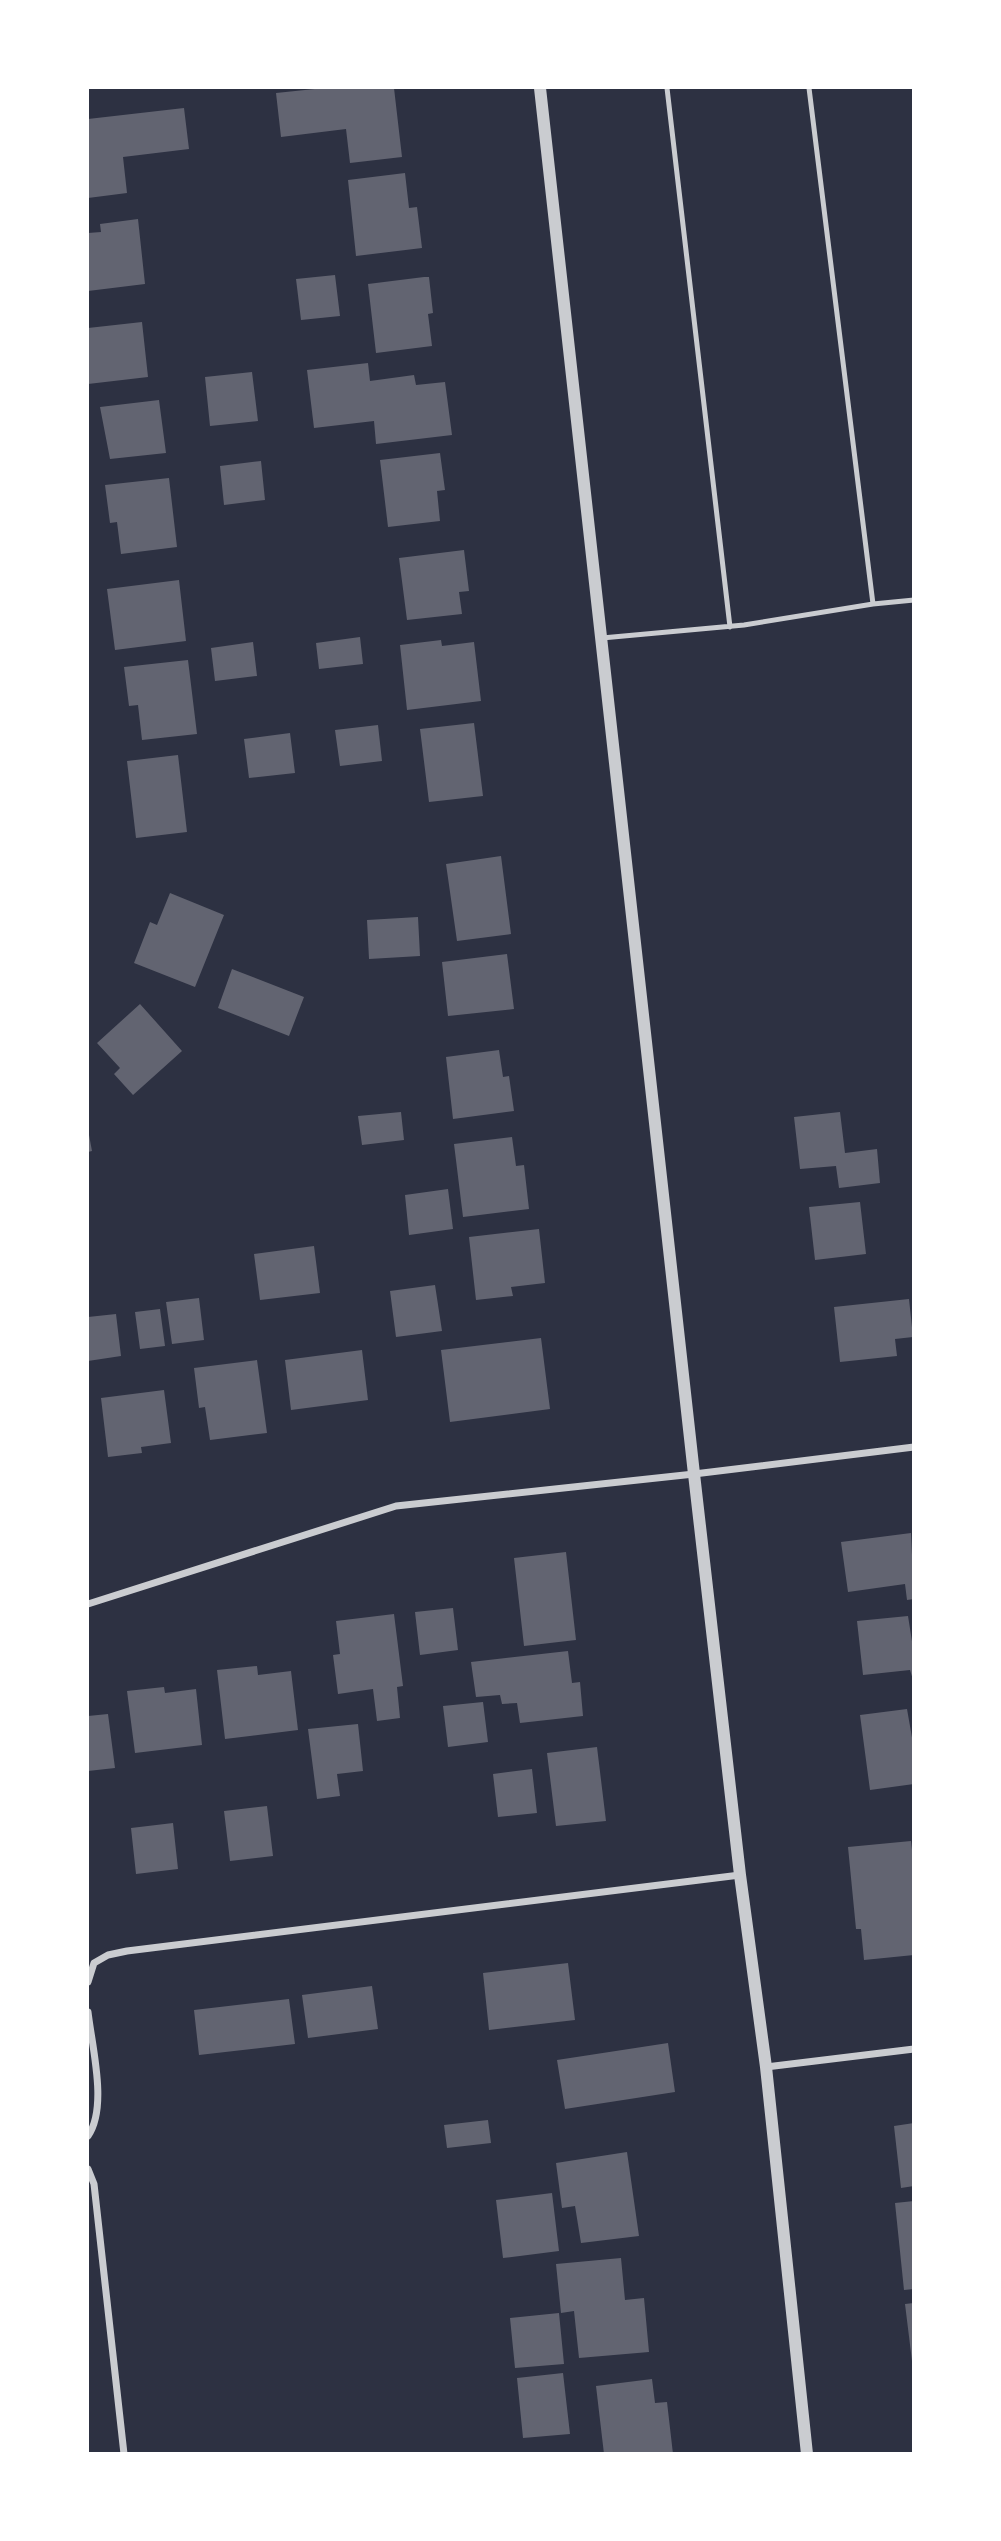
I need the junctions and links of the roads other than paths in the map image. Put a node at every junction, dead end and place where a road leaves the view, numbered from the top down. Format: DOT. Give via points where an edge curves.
graph roads {
  1 [pos="540,88"];
  2 [pos="667,88"];
  3 [pos="809,88"];
  4 [pos="914,600"];
  5 [pos="873,604"];
  6 [pos="730,626"];
  7 [pos="602,638"];
  8 [pos="914,1447"];
  9 [pos="694,1474"];
  10 [pos="88,1604"];
  11 [pos="740,1875"];
  12 [pos="88,1982"];
  13 [pos="88,2012"];
  14 [pos="914,2049"];
  15 [pos="766,2067"];
  16 [pos="88,2136"];
  17 [pos="88,2169"];
  18 [pos="124,2454"];
  19 [pos="807,2454"];
  1 -- 7 [label="street"];
  2 -- 6 [label="lane"];
  3 -- 5 [label="lane"];
  4 -- 5 [label="lane"];
  5 -- 6 [label="lane"];
  6 -- 7 [label="lane"];
  7 -- 9 [label="street"];
  8 -- 9 [label="street"];
  9 -- 10 [label="street" via="396,1506"];
  9 -- 11 [label="street"];
  11 -- 12 [label="street" via="127,1951 94,1963"];
  11 -- 15 [label="street"];
  13 -- 16 [label="street" via="97,2091 96,2117"];
  14 -- 15 [label="street"];
  15 -- 19 [label="street"];
  17 -- 18 [label="street" via="94,2184"];
}
